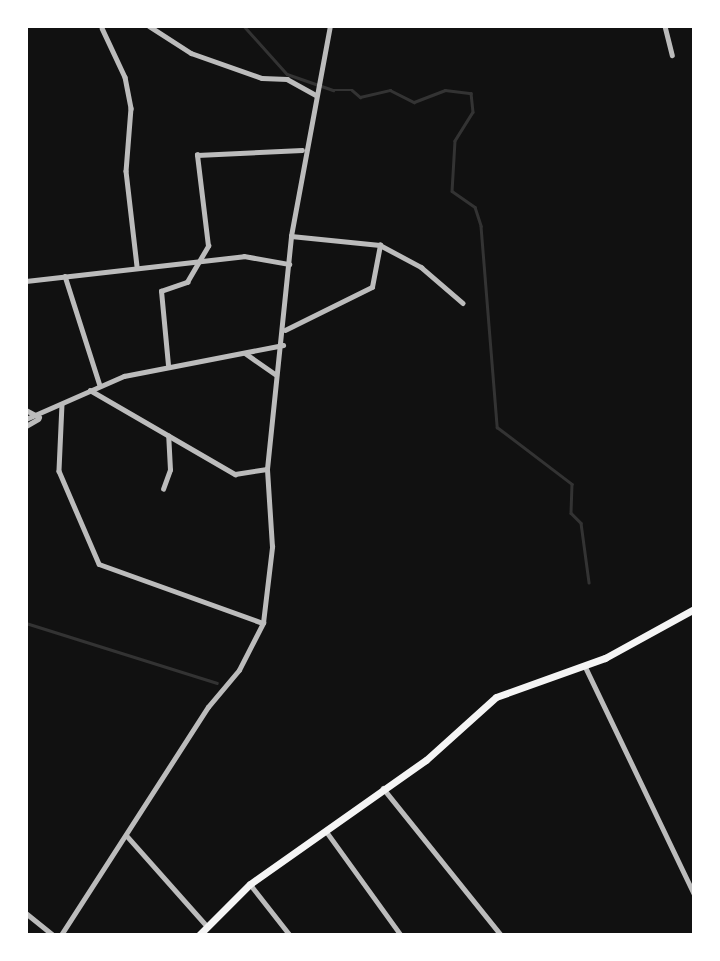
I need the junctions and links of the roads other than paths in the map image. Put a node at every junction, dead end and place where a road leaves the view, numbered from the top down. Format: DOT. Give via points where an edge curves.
graph roads {
  1 [pos="149,26"];
  2 [pos="330,26"];
  3 [pos="664,26"];
  4 [pos="102,28"];
  5 [pos="673,55"];
  6 [pos="316,95"];
  7 [pos="302,150"];
  8 [pos="291,236"];
  9 [pos="380,245"];
  10 [pos="205,258"];
  11 [pos="289,264"];
  12 [pos="137,266"];
  13 [pos="65,276"];
  14 [pos="26,281"];
  15 [pos="463,303"];
  16 [pos="284,330"];
  17 [pos="283,345"];
  18 [pos="244,353"];
  19 [pos="169,365"];
  20 [pos="276,375"];
  21 [pos="100,386"];
  22 [pos="90,390"];
  23 [pos="62,404"];
  24 [pos="26,410"];
  25 [pos="40,418"];
  26 [pos="26,419"];
  27 [pos="26,426"];
  28 [pos="168,436"];
  29 [pos="267,469"];
  30 [pos="163,489"];
  31 [pos="694,609"];
  32 [pos="263,623"];
  33 [pos="585,666"];
  34 [pos="383,788"];
  35 [pos="326,831"];
  36 [pos="127,836"];
  37 [pos="250,884"];
  38 [pos="694,894"];
  39 [pos="26,913"];
  40 [pos="207,926"];
  41 [pos="53,935"];
  42 [pos="61,935"];
  43 [pos="199,935"];
  44 [pos="290,935"];
  45 [pos="401,935"];
  46 [pos="501,935"];
  1 -- 6 [label="street" via="191,53 261,78 287,79"];
  2 -- 6 [label="street"];
  3 -- 5 [label="street"];
  4 -- 12 [label="street" via="125,77 131,108 126,171"];
  6 -- 7 [label="street"];
  7 -- 8 [label="street"];
  7 -- 10 [label="street" via="197,155 208,235"];
  8 -- 9 [label="street"];
  8 -- 11 [label="street"];
  9 -- 15 [label="street" via="421,267"];
  9 -- 16 [label="street" via="372,287"];
  10 -- 11 [label="street" via="244,256"];
  10 -- 12 [label="street"];
  10 -- 19 [label="street" via="187,282 161,291"];
  11 -- 16 [label="street"];
  12 -- 13 [label="street"];
  13 -- 14 [label="street"];
  13 -- 21 [label="street" via="85,323"];
  16 -- 17 [label="street"];
  17 -- 18 [label="street"];
  17 -- 20 [label="street"];
  18 -- 19 [label="street"];
  18 -- 20 [label="street"];
  19 -- 21 [label="street"];
  20 -- 29 [label="street"];
  21 -- 22 [label="street"];
  22 -- 23 [label="street"];
  22 -- 28 [label="street"];
  23 -- 25 [label="street"];
  23 -- 32 [label="street" via="59,471 99,564"];
  24 -- 25 [label="street"];
  25 -- 26 [label="street"];
  25 -- 27 [label="street"];
  28 -- 29 [label="street" via="235,474"];
  28 -- 30 [label="street" via="170,470"];
  29 -- 32 [label="street" via="272,547"];
  31 -- 33 [label="main road"];
  32 -- 36 [label="street" via="239,670 208,707"];
  33 -- 34 [label="main road" via="496,697 426,760"];
  33 -- 38 [label="street"];
  34 -- 35 [label="main road"];
  34 -- 46 [label="street"];
  35 -- 37 [label="main road"];
  35 -- 45 [label="street"];
  36 -- 40 [label="street"];
  36 -- 42 [label="street"];
  37 -- 40 [label="main road"];
  37 -- 44 [label="street"];
  39 -- 41 [label="street"];
  40 -- 43 [label="main road"];
}
